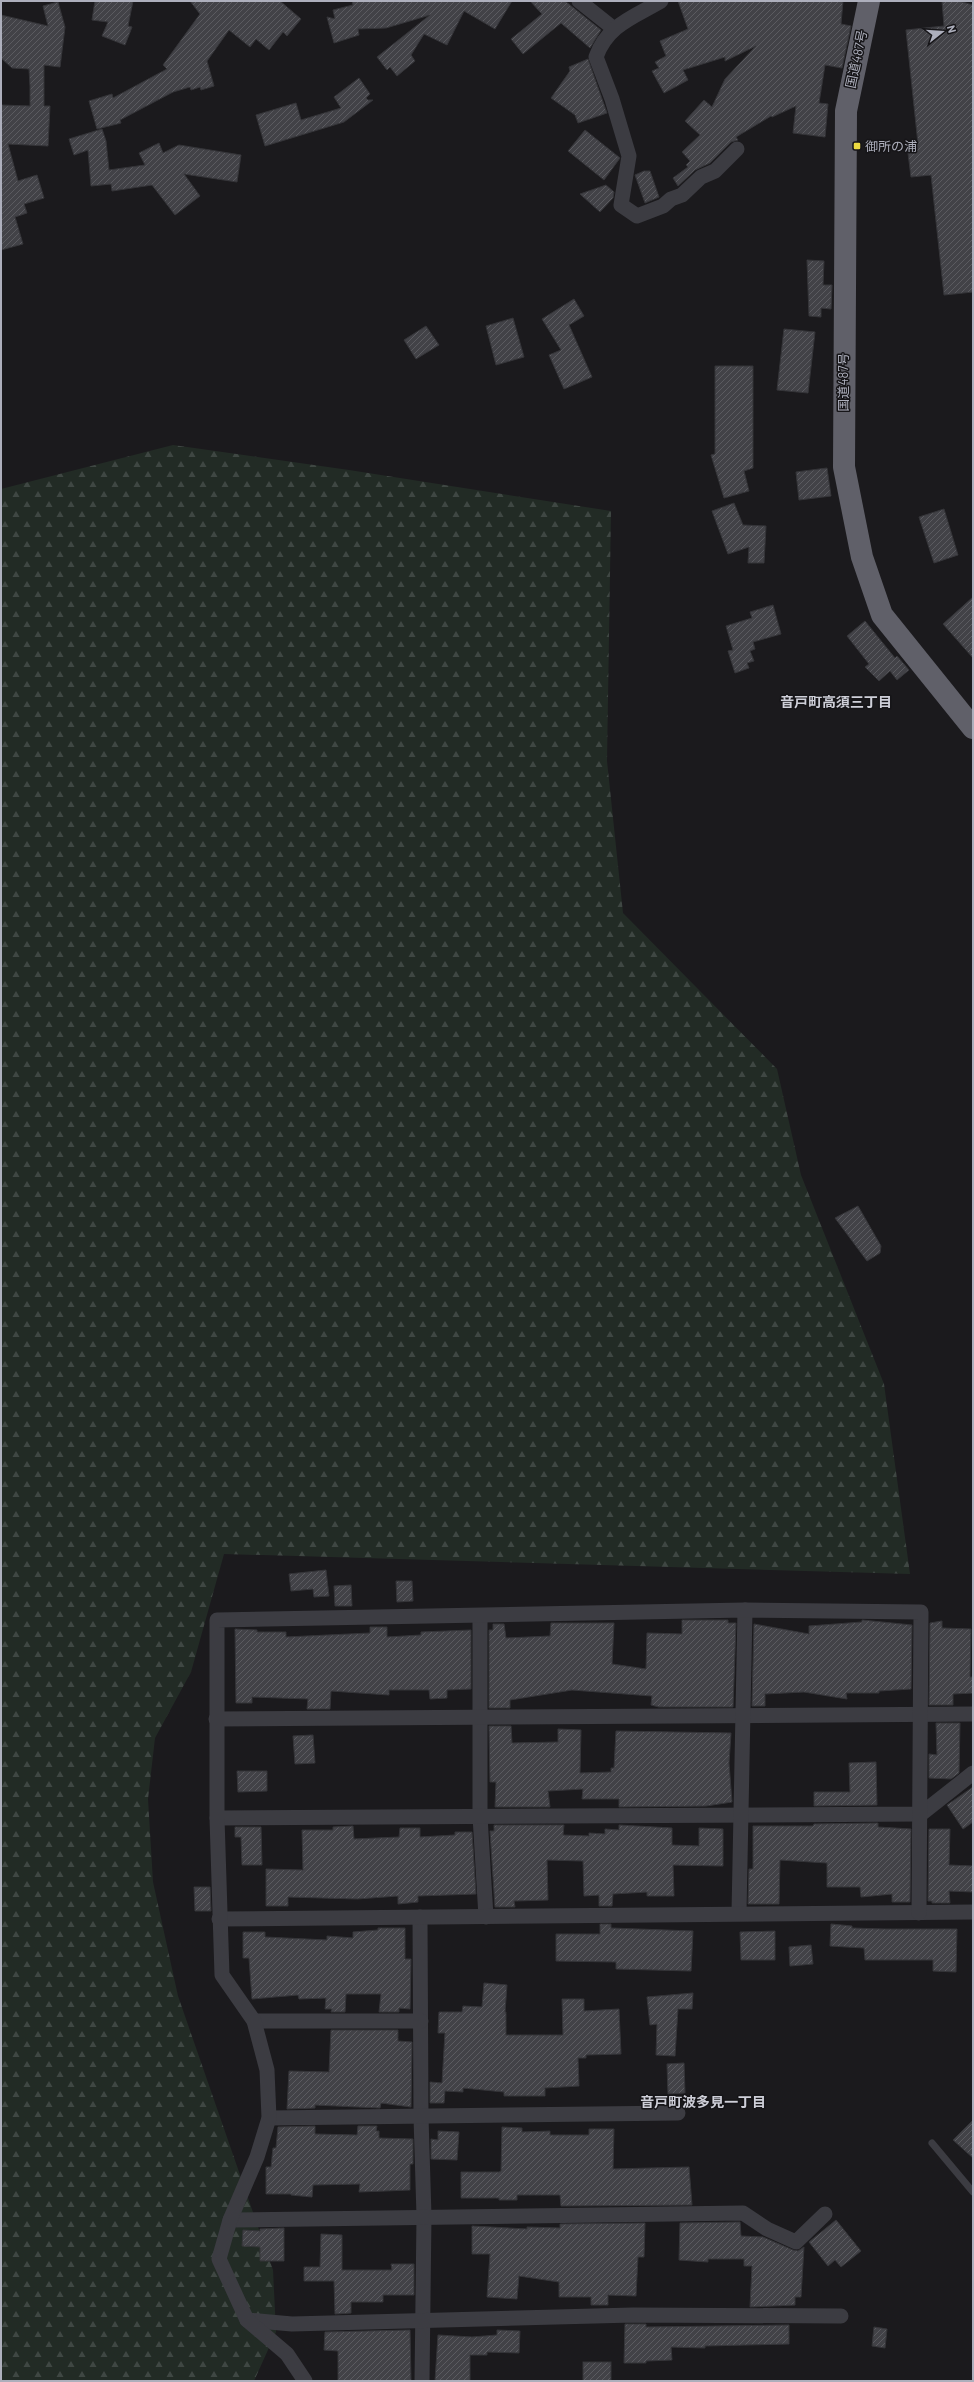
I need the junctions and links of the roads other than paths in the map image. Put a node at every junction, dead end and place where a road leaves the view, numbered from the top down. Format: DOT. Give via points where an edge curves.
graph roads {
  1 [pos="580,1"];
  2 [pos="661,1"];
  3 [pos="869,1"];
  4 [pos="613,28"];
  5 [pos="737,149"];
  6 [pos="973,728"];
  7 [pos="745,1610"];
  8 [pos="480,1616"];
  9 [pos="921,1714"];
  10 [pos="973,1714"];
  11 [pos="741,1716"];
  12 [pos="216,1719"];
  13 [pos="480,1719"];
  14 [pos="973,1773"];
  15 [pos="741,1814"];
  16 [pos="921,1814"];
  17 [pos="480,1816"];
  18 [pos="217,1818"];
  19 [pos="973,1912"];
  20 [pos="739,1913"];
  21 [pos="919,1913"];
  22 [pos="420,1917"];
  23 [pos="486,1918"];
  24 [pos="219,1919"];
  25 [pos="254,2021"];
  26 [pos="422,2021"];
  27 [pos="678,2113"];
  28 [pos="420,2117"];
  29 [pos="269,2118"];
  30 [pos="932,2143"];
  31 [pos="973,2192"];
  32 [pos="825,2214"];
  33 [pos="424,2216"];
  34 [pos="230,2220"];
  35 [pos="840,2316"];
  36 [pos="423,2319"];
  37 [pos="247,2320"];
  38 [pos="305,2381"];
  39 [pos="422,2381"];
  1 -- 4 [label="street"];
  2 -- 4 [label="street"];
  3 -- 6 [label="highway, 国道487号" via="846,111 844,467 862,557 882,615"];
  4 -- 5 [label="street" via="596,57 629,156 621,205 636,216 663,206 671,199 682,195 701,177 716,171"];
  7 -- 8 [label="street"];
  7 -- 9 [label="street" via="921,1612"];
  7 -- 11 [label="street"];
  8 -- 12 [label="street" via="217,1620"];
  8 -- 13 [label="street"];
  9 -- 10 [label="street"];
  9 -- 11 [label="street"];
  9 -- 16 [label="street"];
  11 -- 13 [label="street"];
  11 -- 15 [label="street"];
  12 -- 13 [label="street"];
  12 -- 18 [label="street"];
  13 -- 17 [label="street"];
  14 -- 16 [label="street"];
  15 -- 16 [label="street"];
  15 -- 17 [label="street"];
  15 -- 20 [label="street"];
  16 -- 21 [label="street"];
  17 -- 18 [label="street"];
  17 -- 23 [label="street"];
  18 -- 24 [label="street"];
  19 -- 21 [label="street"];
  20 -- 21 [label="street"];
  20 -- 23 [label="street"];
  22 -- 23 [label="street"];
  22 -- 24 [label="street"];
  22 -- 26 [label="street"];
  24 -- 25 [label="street" via="222,1975"];
  25 -- 26 [label="street"];
  25 -- 29 [label="street" via="267,2070"];
  26 -- 28 [label="street"];
  27 -- 28 [label="street"];
  28 -- 29 [label="street"];
  28 -- 33 [label="street"];
  29 -- 34 [label="street" via="257,2157"];
  30 -- 31 [label="lane"];
  32 -- 33 [label="street" via="796,2242 767,2229 743,2213"];
  33 -- 34 [label="street"];
  33 -- 36 [label="street"];
  34 -- 37 [label="street" via="219,2260"];
  35 -- 36 [label="street"];
  36 -- 37 [label="street" via="292,2324"];
  36 -- 39 [label="street"];
  37 -- 38 [label="street" via="287,2354"];
}
